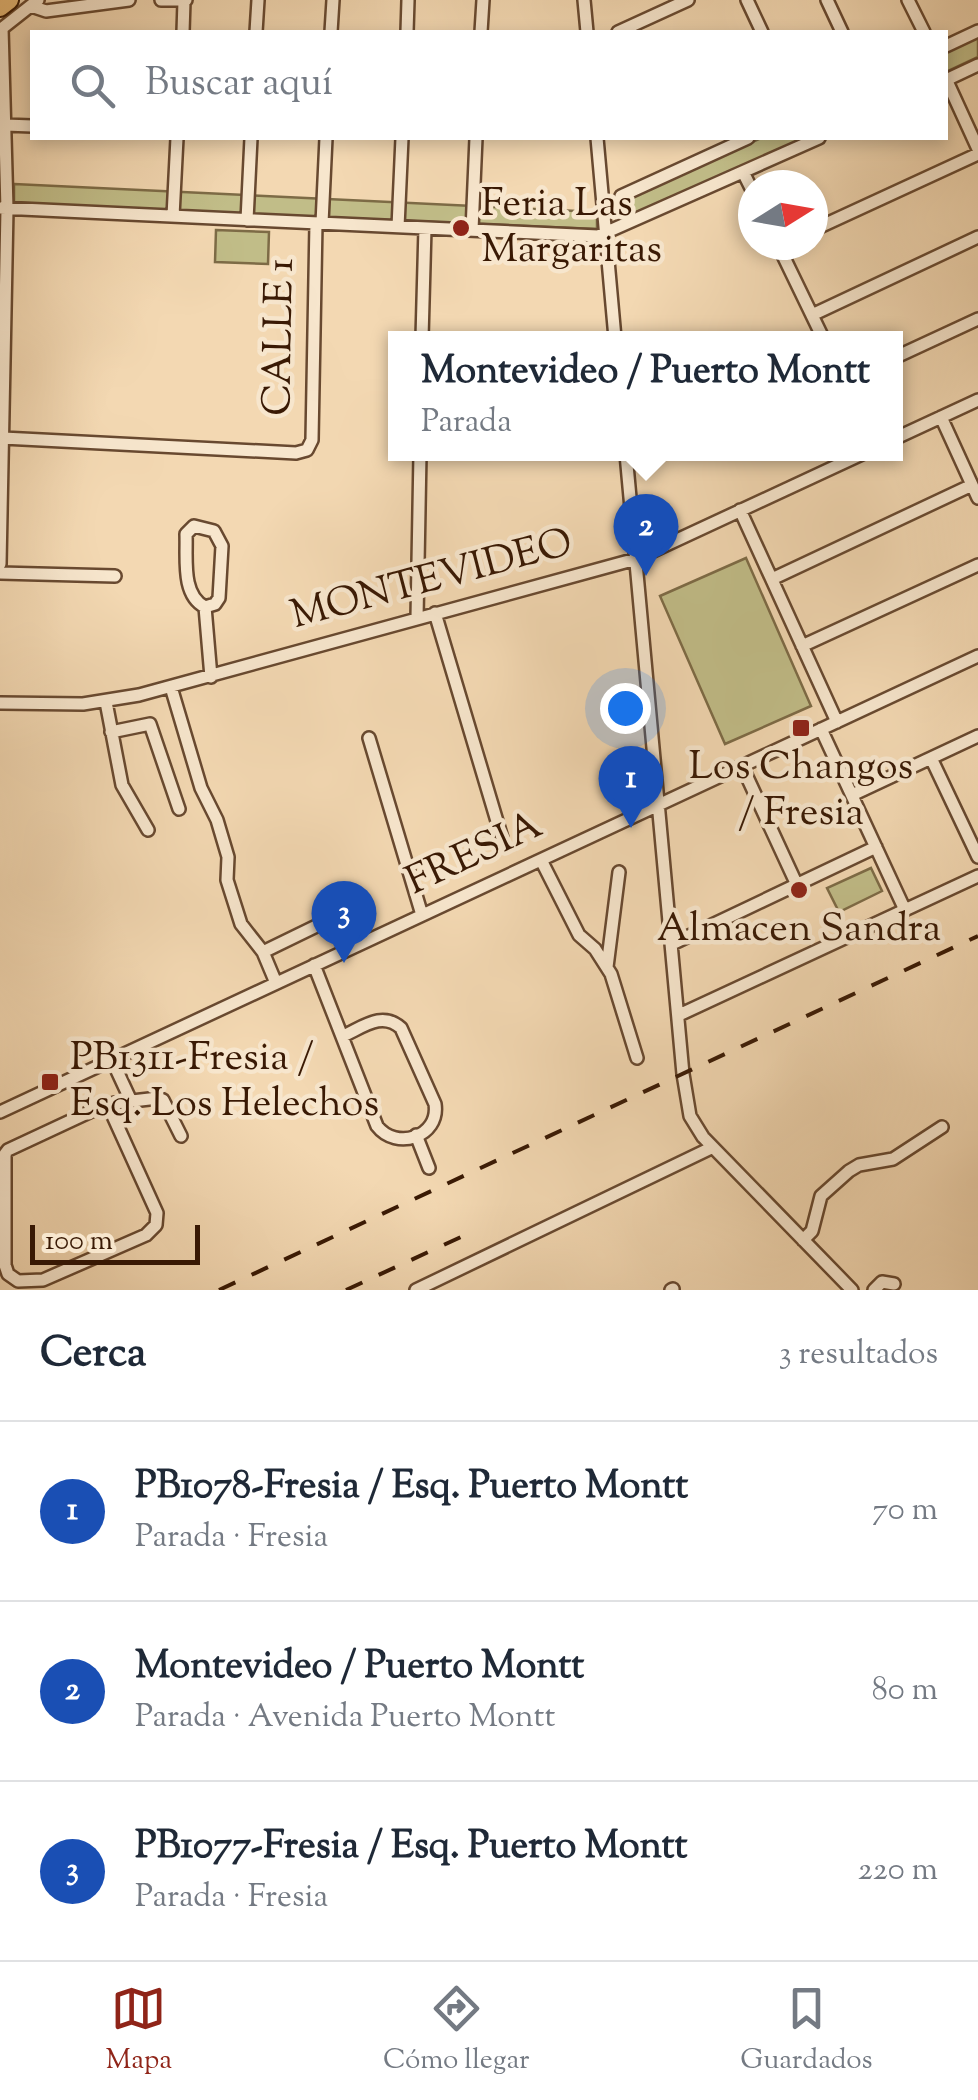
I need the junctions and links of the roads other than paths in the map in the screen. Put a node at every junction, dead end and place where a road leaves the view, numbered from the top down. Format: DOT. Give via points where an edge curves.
graph roads {
  1 [pos="8,0"];
  2 [pos="129,0"];
  3 [pos="161,0"];
  4 [pos="258,0"];
  5 [pos="333,0"];
  6 [pos="408,0"];
  7 [pos="483,0"];
  8 [pos="584,0"];
  9 [pos="688,0"];
  10 [pos="747,0"];
  11 [pos="827,0"];
  12 [pos="908,0"];
  13 [pos="185,1"];
  14 [pos="34,3"];
  15 [pos="0,7"];
  16 [pos="1,29"];
  17 [pos="183,30"];
  18 [pos="256,30"];
  19 [pos="331,30"];
  20 [pos="407,30"];
  21 [pos="481,30"];
  22 [pos="587,30"];
  23 [pos="622,30"];
  24 [pos="761,30"];
  25 [pos="841,30"];
  26 [pos="923,30"];
  27 [pos="978,31"];
  28 [pos="948,45"];
  29 [pos="978,65"];
  30 [pos="948,78"];
  31 [pos="948,84"];
  32 [pos="5,125"];
  33 [pos="30,126"];
  34 [pos="177,140"];
  35 [pos="251,140"];
  36 [pos="326,140"];
  37 [pos="402,140"];
  38 [pos="476,140"];
  39 [pos="597,140"];
  40 [pos="744,140"];
  41 [pos="812,140"];
  42 [pos="978,151"];
  43 [pos="748,170"];
  44 [pos="738,175"];
  45 [pos="621,196"];
  46 [pos="4,208"];
  47 [pos="173,216"];
  48 [pos="247,220"];
  49 [pos="319,223"];
  50 [pos="828,223"];
  51 [pos="398,227"];
  52 [pos="425,228"];
  53 [pos="472,230"];
  54 [pos="606,234"];
  55 [pos="978,237"];
  56 [pos="786,260"];
  57 [pos="812,315"];
  58 [pos="978,319"];
  59 [pos="422,331"];
  60 [pos="614,331"];
  61 [pos="819,331"];
  62 [pos="903,354"];
  63 [pos="978,400"];
  64 [pos="940,417"];
  65 [pos="903,435"];
  66 [pos="3,438"];
  67 [pos="420,461"];
  68 [pos="627,461"];
  69 [pos="847,461"];
  70 [pos="975,492"];
  71 [pos="740,510"];
  72 [pos="636,559"];
  73 [pos="0,564"];
  74 [pos="978,564"];
  75 [pos="0,573"];
  76 [pos="115,576"];
  77 [pos="772,579"];
  78 [pos="205,607"];
  79 [pos="435,613"];
  80 [pos="416,618"];
  81 [pos="802,646"];
  82 [pos="978,656"];
  83 [pos="211,677"];
  84 [pos="172,687"];
  85 [pos="106,702"];
  86 [pos="0,703"];
  87 [pos="837,722"];
  88 [pos="821,729"];
  89 [pos="111,732"];
  90 [pos="978,736"];
  91 [pos="370,738"];
  92 [pos="931,758"];
  93 [pos="742,766"];
  94 [pos="852,795"];
  95 [pos="658,805"];
  96 [pos="179,809"];
  97 [pos="148,830"];
  98 [pos="502,838"];
  99 [pos="876,847"];
  100 [pos="978,857"];
  101 [pos="541,860"];
  102 [pos="619,872"];
  103 [pos="978,876"];
  104 [pos="797,885"];
  105 [pos="906,910"];
  106 [pos="422,915"];
  107 [pos="339,916"];
  108 [pos="672,944"];
  109 [pos="263,952"];
  110 [pos="314,965"];
  111 [pos="607,967"];
  112 [pos="276,983"];
  113 [pos="679,1015"];
  114 [pos="342,1036"];
  115 [pos="638,1058"];
  116 [pos="112,1060"];
  117 [pos="131,1101"];
  118 [pos="108,1105"];
  119 [pos="0,1112"];
  120 [pos="942,1127"];
  121 [pos="416,1135"];
  122 [pos="181,1136"];
  123 [pos="711,1148"];
  124 [pos="429,1168"];
  125 [pos="803,1240"];
  126 [pos="894,1284"];
  127 [pos="416,1290"];
  128 [pos="852,1290"];
  129 [pos="874,1290"];
  1 -- 15 [label="highway"];
  2 -- 14 [label="street" via="46,11"];
  3 -- 13 [label="street"];
  4 -- 18 [label="street"];
  5 -- 19 [label="street"];
  6 -- 20 [label="street"];
  7 -- 21 [label="street"];
  8 -- 22 [label="street"];
  9 -- 23 [label="street"];
  10 -- 24 [label="street"];
  11 -- 25 [label="street"];
  12 -- 26 [label="street"];
  13 -- 17 [label="street"];
  14 -- 16 [label="street"];
  16 -- 32 [label="street"];
  27 -- 28 [label="street"];
  29 -- 30 [label="street"];
  31 -- 42 [label="street"];
  32 -- 33 [label="street"];
  32 -- 46 [label="street"];
  34 -- 47 [label="street"];
  35 -- 48 [label="street"];
  36 -- 49 [label="street, CALLE 1"];
  37 -- 51 [label="street"];
  38 -- 53 [label="street"];
  39 -- 54 [label="street"];
  40 -- 45 [label="street"];
  41 -- 43 [label="street"];
  42 -- 50 [label="street"];
  44 -- 54 [label="street"];
  46 -- 47 [label="street"];
  46 -- 66 [label="street"];
  47 -- 48 [label="street"];
  48 -- 49 [label="street"];
  49 -- 51 [label="street"];
  49 -- 66 [label="street, CALLE 1" via="307,450"];
  51 -- 52 [label="street"];
  52 -- 53 [label="street"];
  52 -- 59 [label="street"];
  53 -- 54 [label="street"];
  54 -- 60 [label="street"];
  55 -- 57 [label="street"];
  56 -- 57 [label="street"];
  57 -- 61 [label="street"];
  58 -- 62 [label="street"];
  63 -- 64 [label="street"];
  64 -- 65 [label="street"];
  64 -- 70 [label="street"];
  66 -- 73 [label="street"];
  67 -- 80 [label="street"];
  68 -- 72 [label="street"];
  69 -- 71 [label="street, MONTEVIDEO"];
  70 -- 77 [label="street"];
  71 -- 72 [label="street, MONTEVIDEO"];
  71 -- 77 [label="street"];
  72 -- 79 [label="street, MONTEVIDEO"];
  72 -- 95 [label="street"];
  74 -- 81 [label="street"];
  75 -- 76 [label="street"];
  77 -- 81 [label="street"];
  78 -- 78 [label="street" via="188,586 186,534 194,526 214,531 222,546 219,598"];
  78 -- 83 [label="street"];
  79 -- 80 [label="street, MONTEVIDEO"];
  79 -- 98 [label="street"];
  80 -- 83 [label="street, MONTEVIDEO"];
  81 -- 87 [label="street"];
  82 -- 87 [label="street, FRESIA"];
  83 -- 84 [label="street, MONTEVIDEO"];
  84 -- 85 [label="street, MONTEVIDEO"];
  84 -- 109 [label="street" via="228,857 227,880 242,924"];
  85 -- 86 [label="street, MONTEVIDEO"];
  85 -- 89 [label="street"];
  87 -- 88 [label="street, FRESIA"];
  88 -- 93 [label="street, FRESIA"];
  88 -- 94 [label="street"];
  89 -- 96 [label="street" via="150,724"];
  89 -- 97 [label="street" via="122,784"];
  90 -- 92 [label="street"];
  91 -- 106 [label="street"];
  92 -- 94 [label="street"];
  92 -- 100 [label="street"];
  93 -- 95 [label="street, FRESIA"];
  93 -- 104 [label="street"];
  94 -- 99 [label="street"];
  95 -- 101 [label="street, FRESIA"];
  95 -- 108 [label="street"];
  99 -- 104 [label="street"];
  99 -- 105 [label="street"];
  101 -- 106 [label="street, FRESIA"];
  101 -- 111 [label="street" via="578,935"];
  102 -- 111 [label="street"];
  103 -- 105 [label="street"];
  104 -- 108 [label="street"];
  105 -- 113 [label="street"];
  106 -- 110 [label="street, FRESIA"];
  107 -- 109 [label="street"];
  108 -- 113 [label="street"];
  109 -- 112 [label="street"];
  110 -- 112 [label="street, FRESIA"];
  110 -- 114 [label="street"];
  111 -- 115 [label="street"];
  112 -- 116 [label="street, FRESIA"];
  113 -- 123 [label="street" via="687,1104"];
  114 -- 121 [label="street" via="376,1126 394,1141"];
  114 -- 121 [label="street" via="386,1018 402,1028 437,1114"];
  116 -- 117 [label="street"];
  116 -- 119 [label="street, FRESIA"];
  117 -- 118 [label="street"];
  117 -- 122 [label="street" via="163,1100"];
  118 -- 118 [label="street" via="5,1154 5,1265 18,1282 50,1277 156,1225 157,1213"];
  120 -- 125 [label="street" via="893,1159 849,1171 821,1196"];
  121 -- 124 [label="street"];
  123 -- 125 [label="street"];
  123 -- 127 [label="street"];
  125 -- 128 [label="street"];
  126 -- 129 [label="street" via="882,1282"];
}
